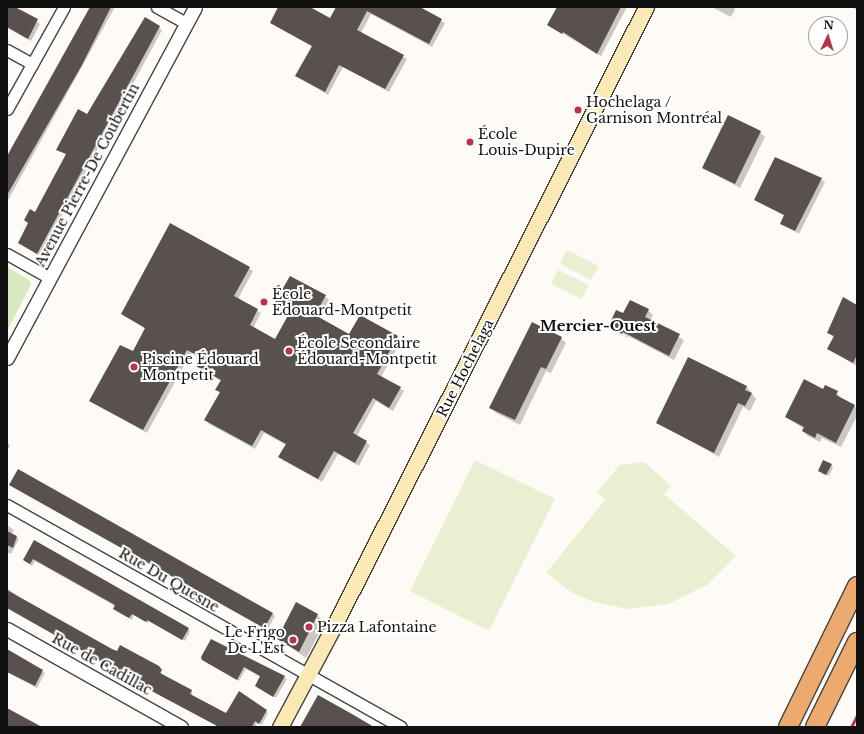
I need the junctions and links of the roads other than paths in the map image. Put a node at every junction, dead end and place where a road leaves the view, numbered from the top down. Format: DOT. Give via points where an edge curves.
graph roads {
  1 [pos="64,7"];
  2 [pos="157,7"];
  3 [pos="194,7"];
  4 [pos="646,7"];
  5 [pos="186,23"];
  6 [pos="7,50"];
  7 [pos="32,64"];
  8 [pos="7,110"];
  9 [pos="7,254"];
  10 [pos="50,278"];
  11 [pos="7,358"];
  12 [pos="7,505"];
  13 [pos="857,586"];
  14 [pos="7,629"];
  15 [pos="857,642"];
  16 [pos="309,676"];
  17 [pos="182,727"];
  18 [pos="280,727"];
  19 [pos="401,727"];
  20 [pos="788,727"];
  21 [pos="815,727"];
  1 -- 7 [label="street"];
  2 -- 5 [label="street"];
  3 -- 5 [label="street, Avenue Pierre-De Coubertin"];
  4 -- 16 [label="main road, Rue Hochelaga"];
  5 -- 10 [label="street, Avenue Pierre-De Coubertin"];
  6 -- 7 [label="street"];
  7 -- 8 [label="street"];
  9 -- 10 [label="street"];
  10 -- 11 [label="street, Avenue Pierre-De Coubertin"];
  12 -- 16 [label="street, Rue Du Quesne"];
  13 -- 20 [label="highway"];
  14 -- 17 [label="street, Rue de Cadillac"];
  15 -- 21 [label="highway"];
  16 -- 18 [label="main road, Rue Hochelaga"];
  16 -- 19 [label="street, Rue Du Quesne"];
}
